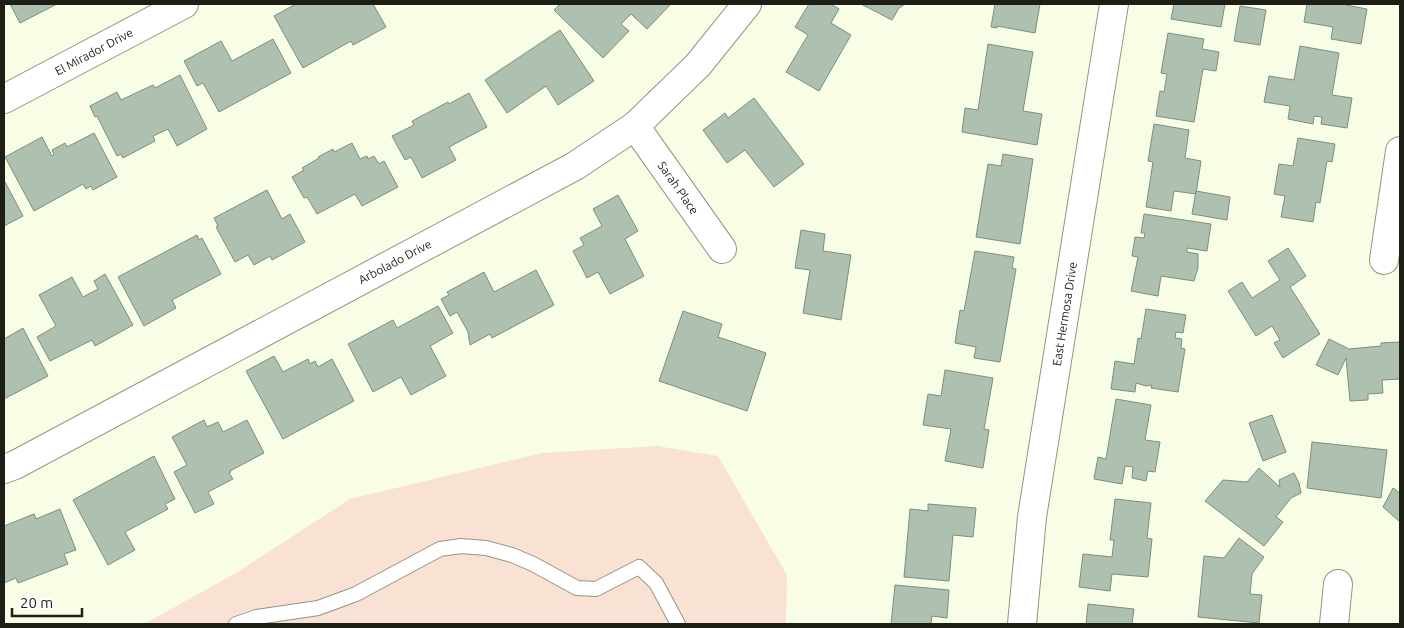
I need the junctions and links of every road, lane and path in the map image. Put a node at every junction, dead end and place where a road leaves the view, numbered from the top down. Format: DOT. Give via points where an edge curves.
graph roads {
  1 [pos="184,4"];
  2 [pos="747,4"];
  3 [pos="1114,4"];
  4 [pos="4,99"];
  5 [pos="635,126"];
  6 [pos="1400,151"];
  7 [pos="722,249"];
  8 [pos="1384,260"];
  9 [pos="4,469"];
  10 [pos="1338,584"];
  11 [pos="236,624"];
  12 [pos="678,624"];
  13 [pos="1022,624"];
  14 [pos="1334,624"];
  1 -- 4 [label="street, El Mirador Drive"];
  2 -- 5 [label="street, Arbolado Drive" via="698,65"];
  3 -- 13 [label="street, East Hermosa Drive" via="1032,517"];
  5 -- 7 [label="street, Sarah Place"];
  5 -- 9 [label="street, Arbolado Drive" via="575,166"];
  6 -- 8 [label="street"];
  10 -- 14 [label="street"];
  11 -- 12 [label="lane" via="258,617 318,608 356,594 440,549 462,546 512,555 577,588 596,588 640,567 656,583"];
}
